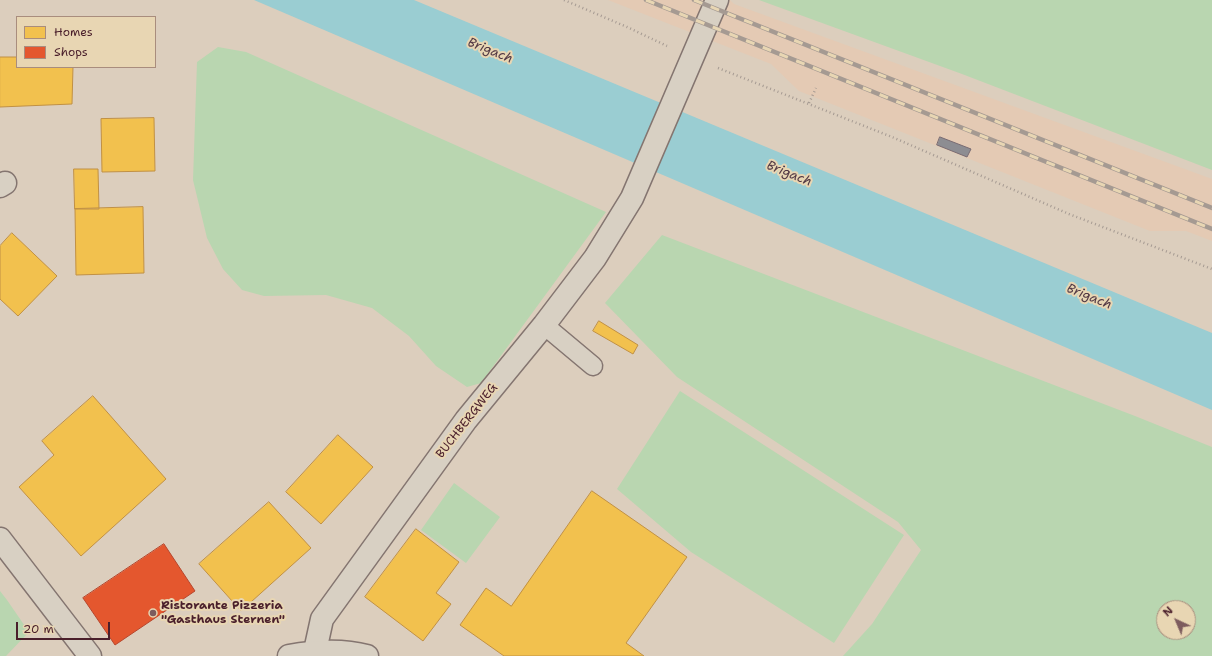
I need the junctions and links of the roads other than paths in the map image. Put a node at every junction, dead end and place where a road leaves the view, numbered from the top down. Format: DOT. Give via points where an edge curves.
graph roads {
  1 [pos="717,0"];
  2 [pos="544,325"];
  3 [pos="593,366"];
  4 [pos="0,539"];
  5 [pos="315,651"];
  6 [pos="90,656"];
  7 [pos="289,656"];
  8 [pos="367,656"];
  1 -- 2 [label="street, BUCHBERGWEG" via="632,198 595,258"];
  2 -- 3 [label="lane"];
  2 -- 5 [label="street, BUCHBERGWEG" via="466,420 322,619"];
  4 -- 6 [label="street"];
  5 -- 7 [label="street"];
  5 -- 8 [label="street" via="349,652"];
}
